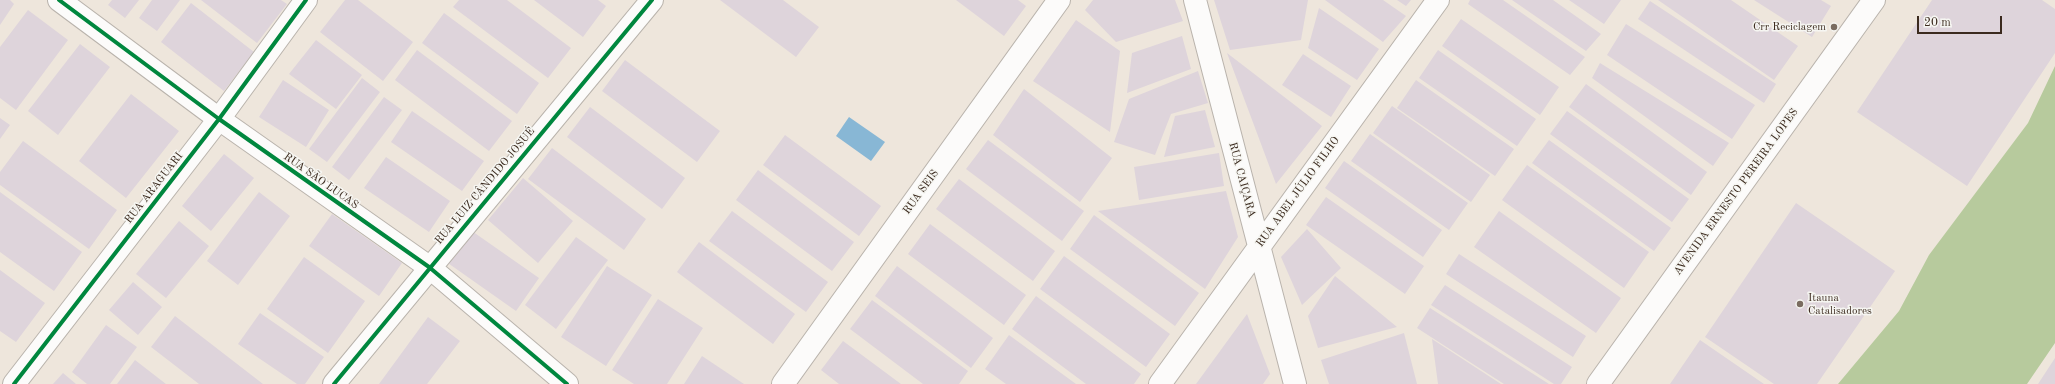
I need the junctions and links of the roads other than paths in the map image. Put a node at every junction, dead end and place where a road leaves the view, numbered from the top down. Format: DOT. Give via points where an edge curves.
graph roads {
  1 [pos="59,0"];
  2 [pos="306,0"];
  3 [pos="652,0"];
  4 [pos="1059,0"];
  5 [pos="1195,0"];
  6 [pos="1438,0"];
  7 [pos="1874,0"];
  8 [pos="219,119"];
  9 [pos="1259,246"];
  10 [pos="429,267"];
  11 [pos="14,384"];
  12 [pos="334,384"];
  13 [pos="567,384"];
  14 [pos="783,384"];
  15 [pos="1160,384"];
  16 [pos="1295,384"];
  17 [pos="1598,384"];
  1 -- 8 [label="street, RUA SÃO LUCAS"];
  2 -- 8 [label="street, RUA ARAGUARI"];
  3 -- 10 [label="street, RUA LUIZ CÂNDIDO JOSUÉ"];
  4 -- 14 [label="street, RUA SEIS"];
  5 -- 9 [label="street, RUA CAIÇARA"];
  6 -- 9 [label="street, RUA ABEL JÚLIO FILHO"];
  7 -- 17 [label="street, AVENIDA ERNESTO PEREIRA LOPES"];
  8 -- 10 [label="street, RUA SÃO LUCAS"];
  8 -- 11 [label="street, RUA ARAGUARI"];
  9 -- 15 [label="street, RUA ABEL JÚLIO FILHO"];
  9 -- 16 [label="street, RUA CAIÇARA"];
  10 -- 12 [label="street, RUA LUIZ CÂNDIDO JOSUÉ"];
  10 -- 13 [label="street, RUA SÃO LUCAS"];
}
